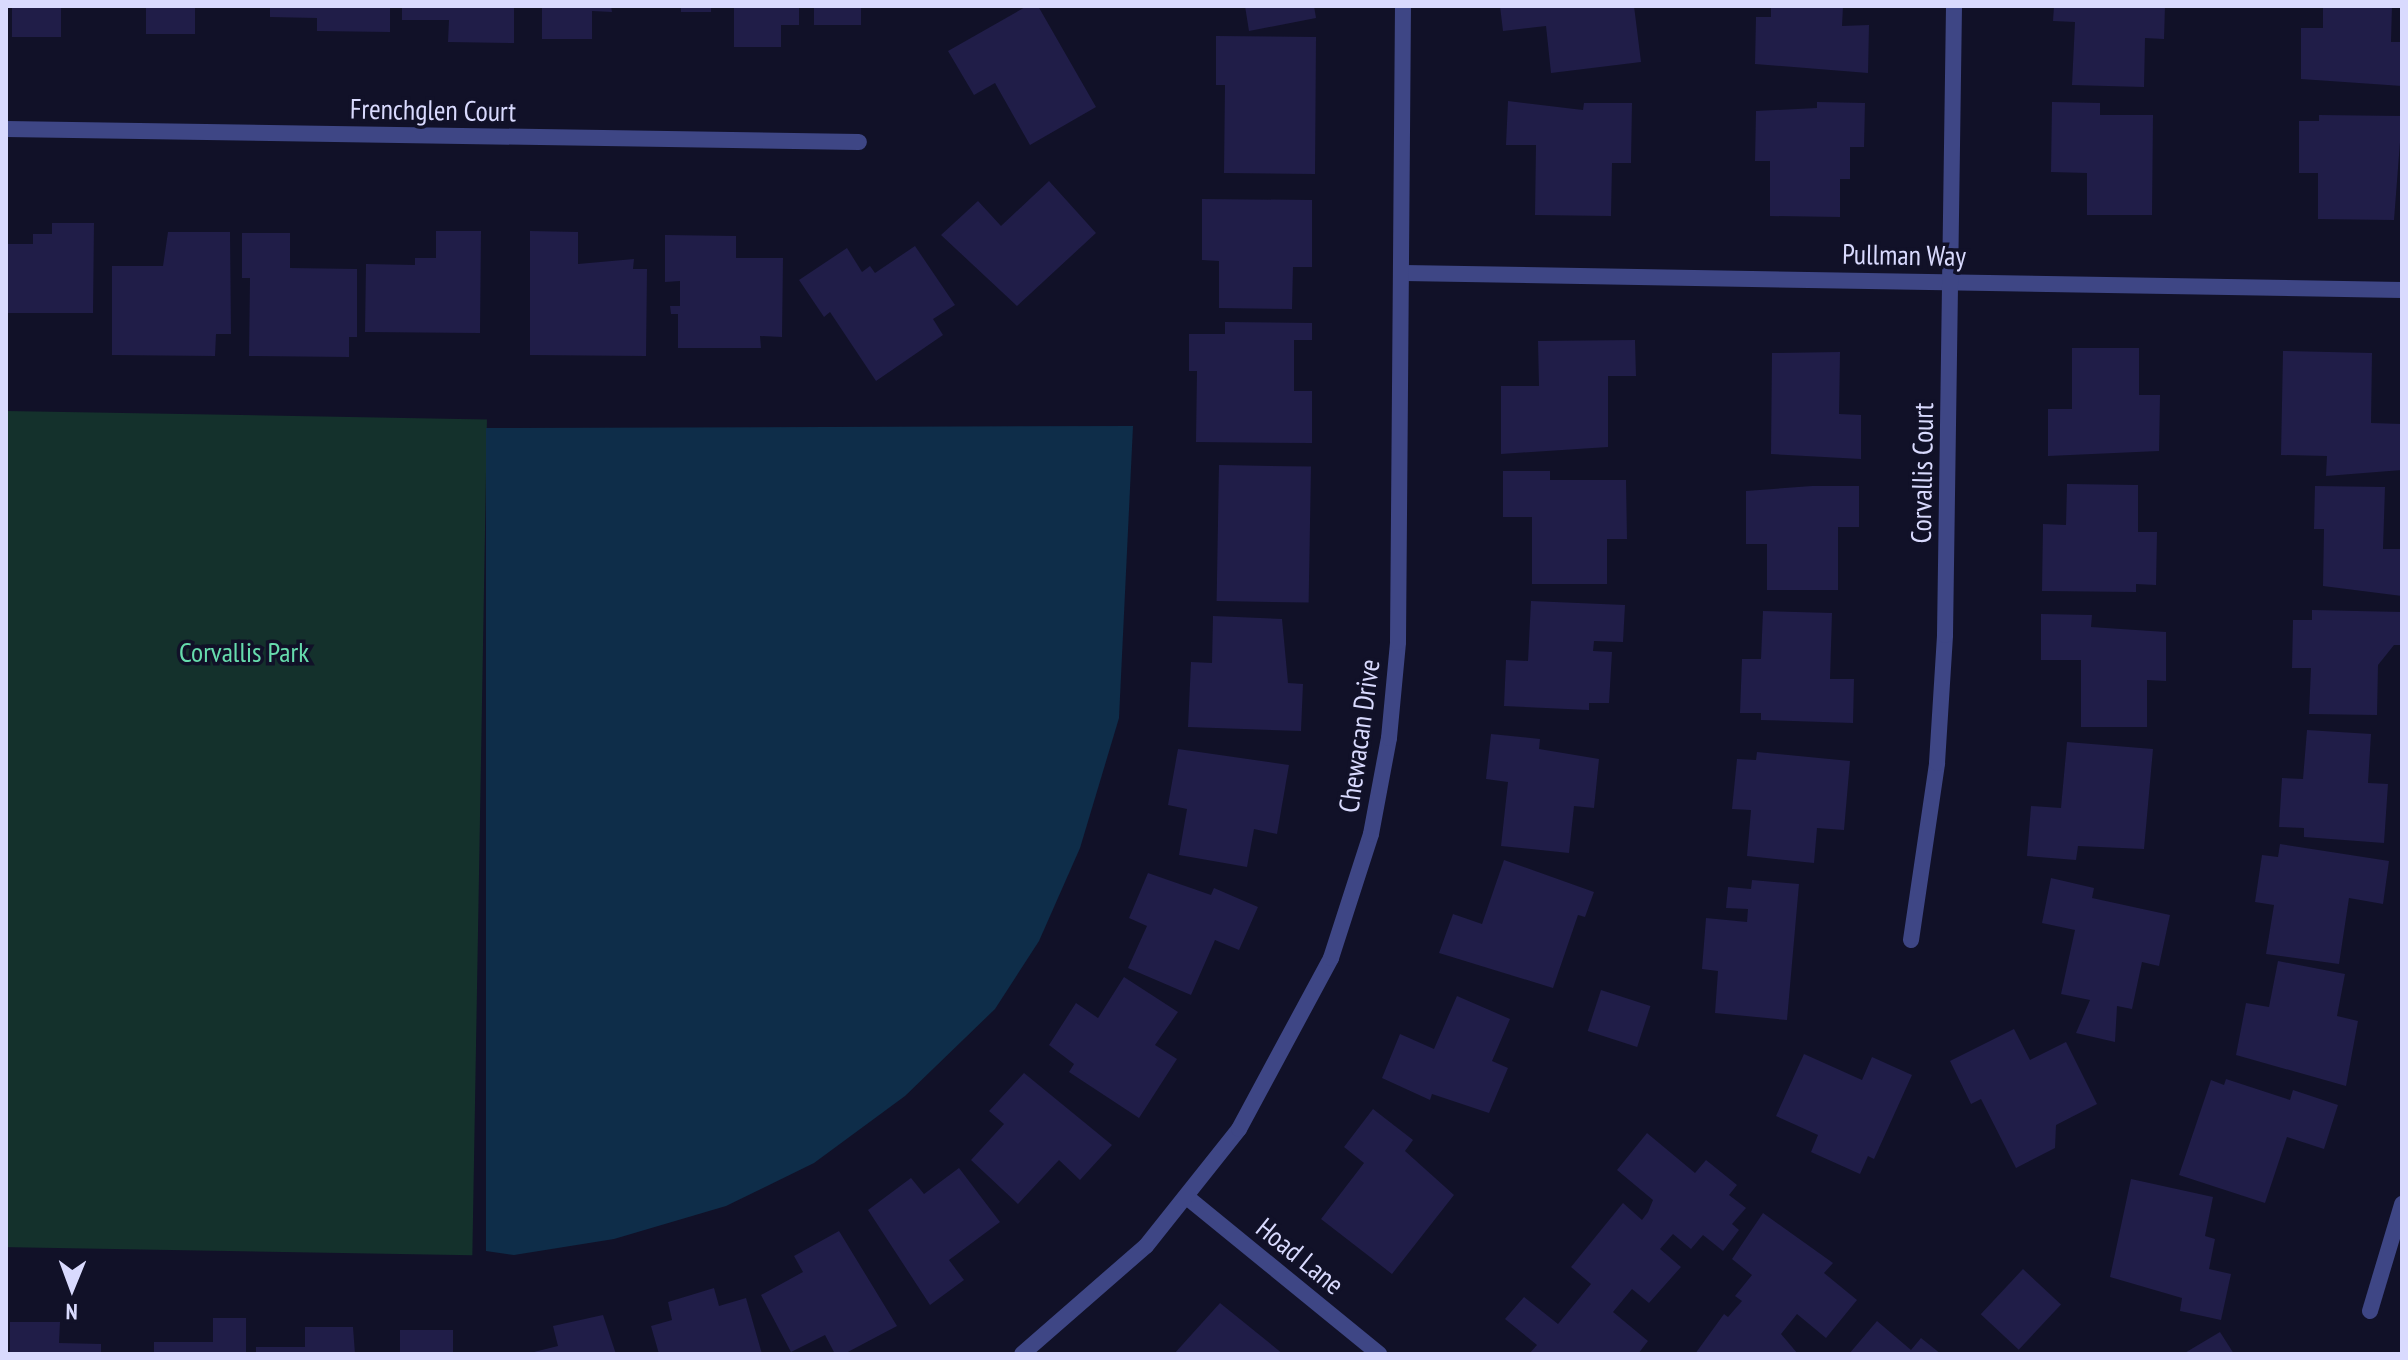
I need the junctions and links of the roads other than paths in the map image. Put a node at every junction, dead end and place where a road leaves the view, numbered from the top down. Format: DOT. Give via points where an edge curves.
graph roads {
  1 [pos="1403,6"];
  2 [pos="1954,6"];
  3 [pos="6,129"];
  4 [pos="859,142"];
  5 [pos="1404,273"];
  6 [pos="1951,282"];
  7 [pos="2402,290"];
  8 [pos="1911,940"];
  9 [pos="1188,1198"];
  10 [pos="2402,1204"];
  11 [pos="2370,1311"];
  12 [pos="1022,1354"];
  13 [pos="1379,1354"];
  1 -- 5 [label="street, Chewacan Drive"];
  2 -- 6 [label="street, Corvallis Court"];
  3 -- 4 [label="street, Frenchglen Court"];
  5 -- 6 [label="street, Pullman Way"];
  5 -- 9 [label="street, Chewacan Drive" via="1398,642 1389,738 1371,834 1336,943 1289,1046"];
  6 -- 7 [label="street, Pullman Way"];
  6 -- 8 [label="street, Corvallis Court" via="1940,721"];
  9 -- 12 [label="street, Chewacan Drive" via="1075,1313"];
  9 -- 13 [label="street, Hoad Lane"];
  10 -- 11 [label="street"];
}
